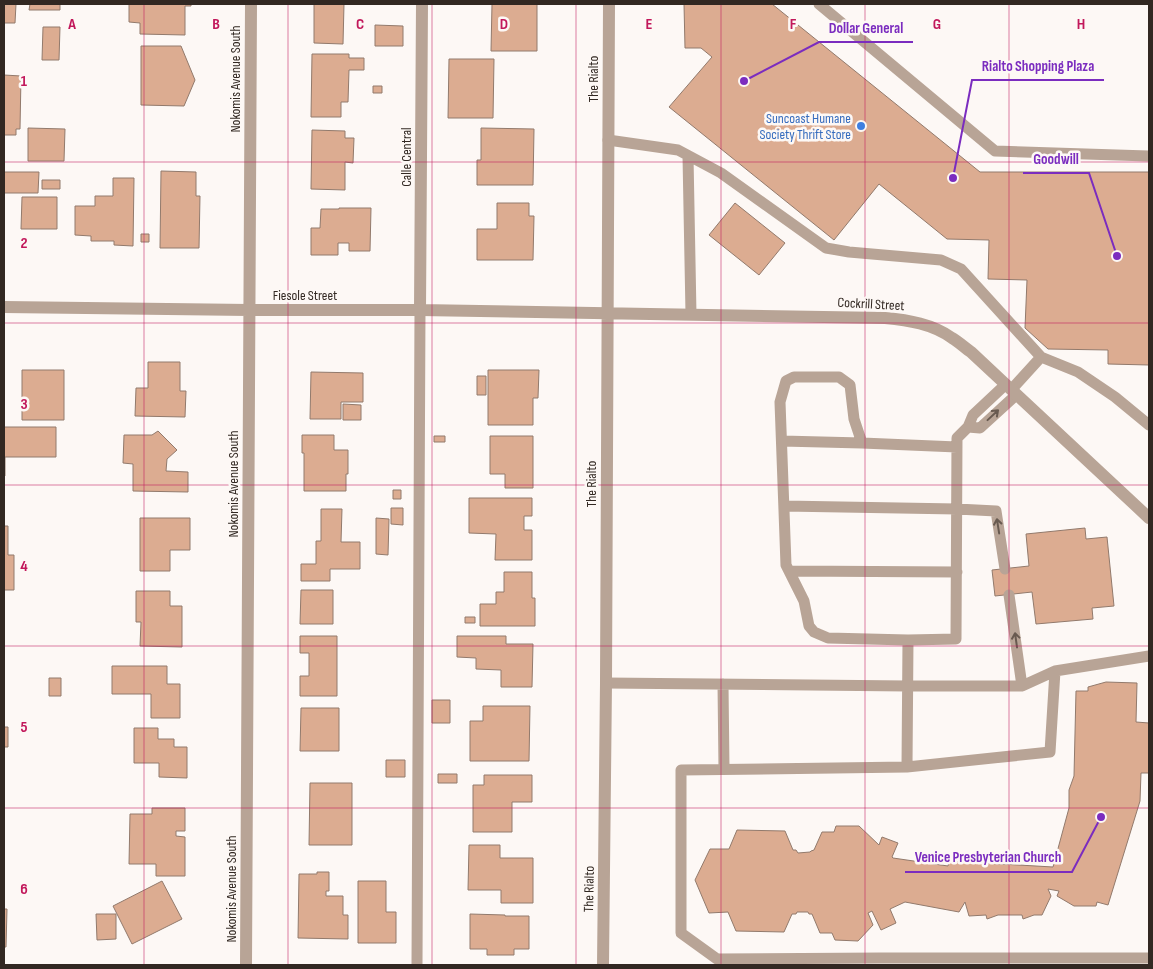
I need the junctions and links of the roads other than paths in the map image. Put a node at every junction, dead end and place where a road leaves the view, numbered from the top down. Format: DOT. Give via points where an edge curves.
graph roads {
  1 [pos="251,4"];
  2 [pos="422,4"];
  3 [pos="609,4"];
  4 [pos="819,4"];
  5 [pos="608,140"];
  6 [pos="688,156"];
  7 [pos="1148,156"];
  8 [pos="4,307"];
  9 [pos="249,310"];
  10 [pos="420,310"];
  11 [pos="607,312"];
  12 [pos="692,314"];
  13 [pos="1041,356"];
  14 [pos="1011,390"];
  15 [pos="1149,425"];
  16 [pos="782,441"];
  17 [pos="862,443"];
  18 [pos="956,447"];
  19 [pos="784,506"];
  20 [pos="963,509"];
  21 [pos="1149,518"];
  22 [pos="1005,569"];
  23 [pos="789,571"];
  24 [pos="956,572"];
  25 [pos="1009,595"];
  26 [pos="908,640"];
  27 [pos="1149,656"];
  28 [pos="1055,670"];
  29 [pos="606,682"];
  30 [pos="723,684"];
  31 [pos="907,686"];
  32 [pos="1022,686"];
  33 [pos="907,767"];
  34 [pos="724,769"];
  35 [pos="1149,958"];
  36 [pos="717,962"];
  37 [pos="881,962"];
  38 [pos="1061,962"];
  39 [pos="246,965"];
  40 [pos="417,965"];
  41 [pos="603,965"];
  1 -- 9 [label="street, Nokomis Avenue South"];
  2 -- 10 [label="street, Calle Central"];
  3 -- 5 [label="street, The Rialto"];
  4 -- 7 [label="lane" via="995,152"];
  5 -- 6 [label="lane" via="678,150"];
  5 -- 11 [label="street, The Rialto"];
  6 -- 12 [label="lane"];
  6 -- 13 [label="lane" via="721,173 826,248 941,260 961,269"];
  8 -- 9 [label="street, Fiesole Street"];
  9 -- 10 [label="street, Fiesole Street"];
  9 -- 39 [label="street, Nokomis Avenue South"];
  10 -- 11 [label="street, Fiesole Street"];
  10 -- 40 [label="lane"];
  11 -- 12 [label="street, Cockrill Street"];
  11 -- 29 [label="street, The Rialto"];
  12 -- 14 [label="street, Cockrill Street" via="909,320 951,337"];
  13 -- 14 [label="lane"];
  13 -- 15 [label="lane" via="1078,372"];
  14 -- 18 [label="lane" via="973,415 968,427 956,438"];
  14 -- 21 [label="street, Cockrill Street"];
  16 -- 17 [label="lane"];
  16 -- 17 [label="lane" via="780,402 786,381 794,377 839,377 850,385 854,419"];
  16 -- 19 [label="lane"];
  17 -- 18 [label="lane"];
  18 -- 20 [label="lane"];
  19 -- 20 [label="lane"];
  19 -- 23 [label="lane" via="786,565"];
  22 -- 20 [label="lane, one-way" via="996,511"];
  20 -- 24 [label="lane"];
  23 -- 24 [label="lane"];
  23 -- 26 [label="lane" via="814,632 828,638"];
  24 -- 26 [label="lane" via="956,639"];
  32 -- 25 [label="lane, one-way"];
  26 -- 31 [label="lane"];
  27 -- 28 [label="lane"];
  28 -- 32 [label="lane"];
  28 -- 33 [label="lane" via="1050,752"];
  29 -- 30 [label="lane"];
  29 -- 41 [label="street, The Rialto"];
  30 -- 31 [label="lane"];
  30 -- 34 [label="lane"];
  31 -- 32 [label="lane"];
  31 -- 33 [label="lane"];
  33 -- 34 [label="lane"];
  34 -- 36 [label="lane" via="681,770 681,933"];
  35 -- 38 [label="lane"];
  36 -- 37 [label="lane"];
  37 -- 38 [label="lane"];
}
